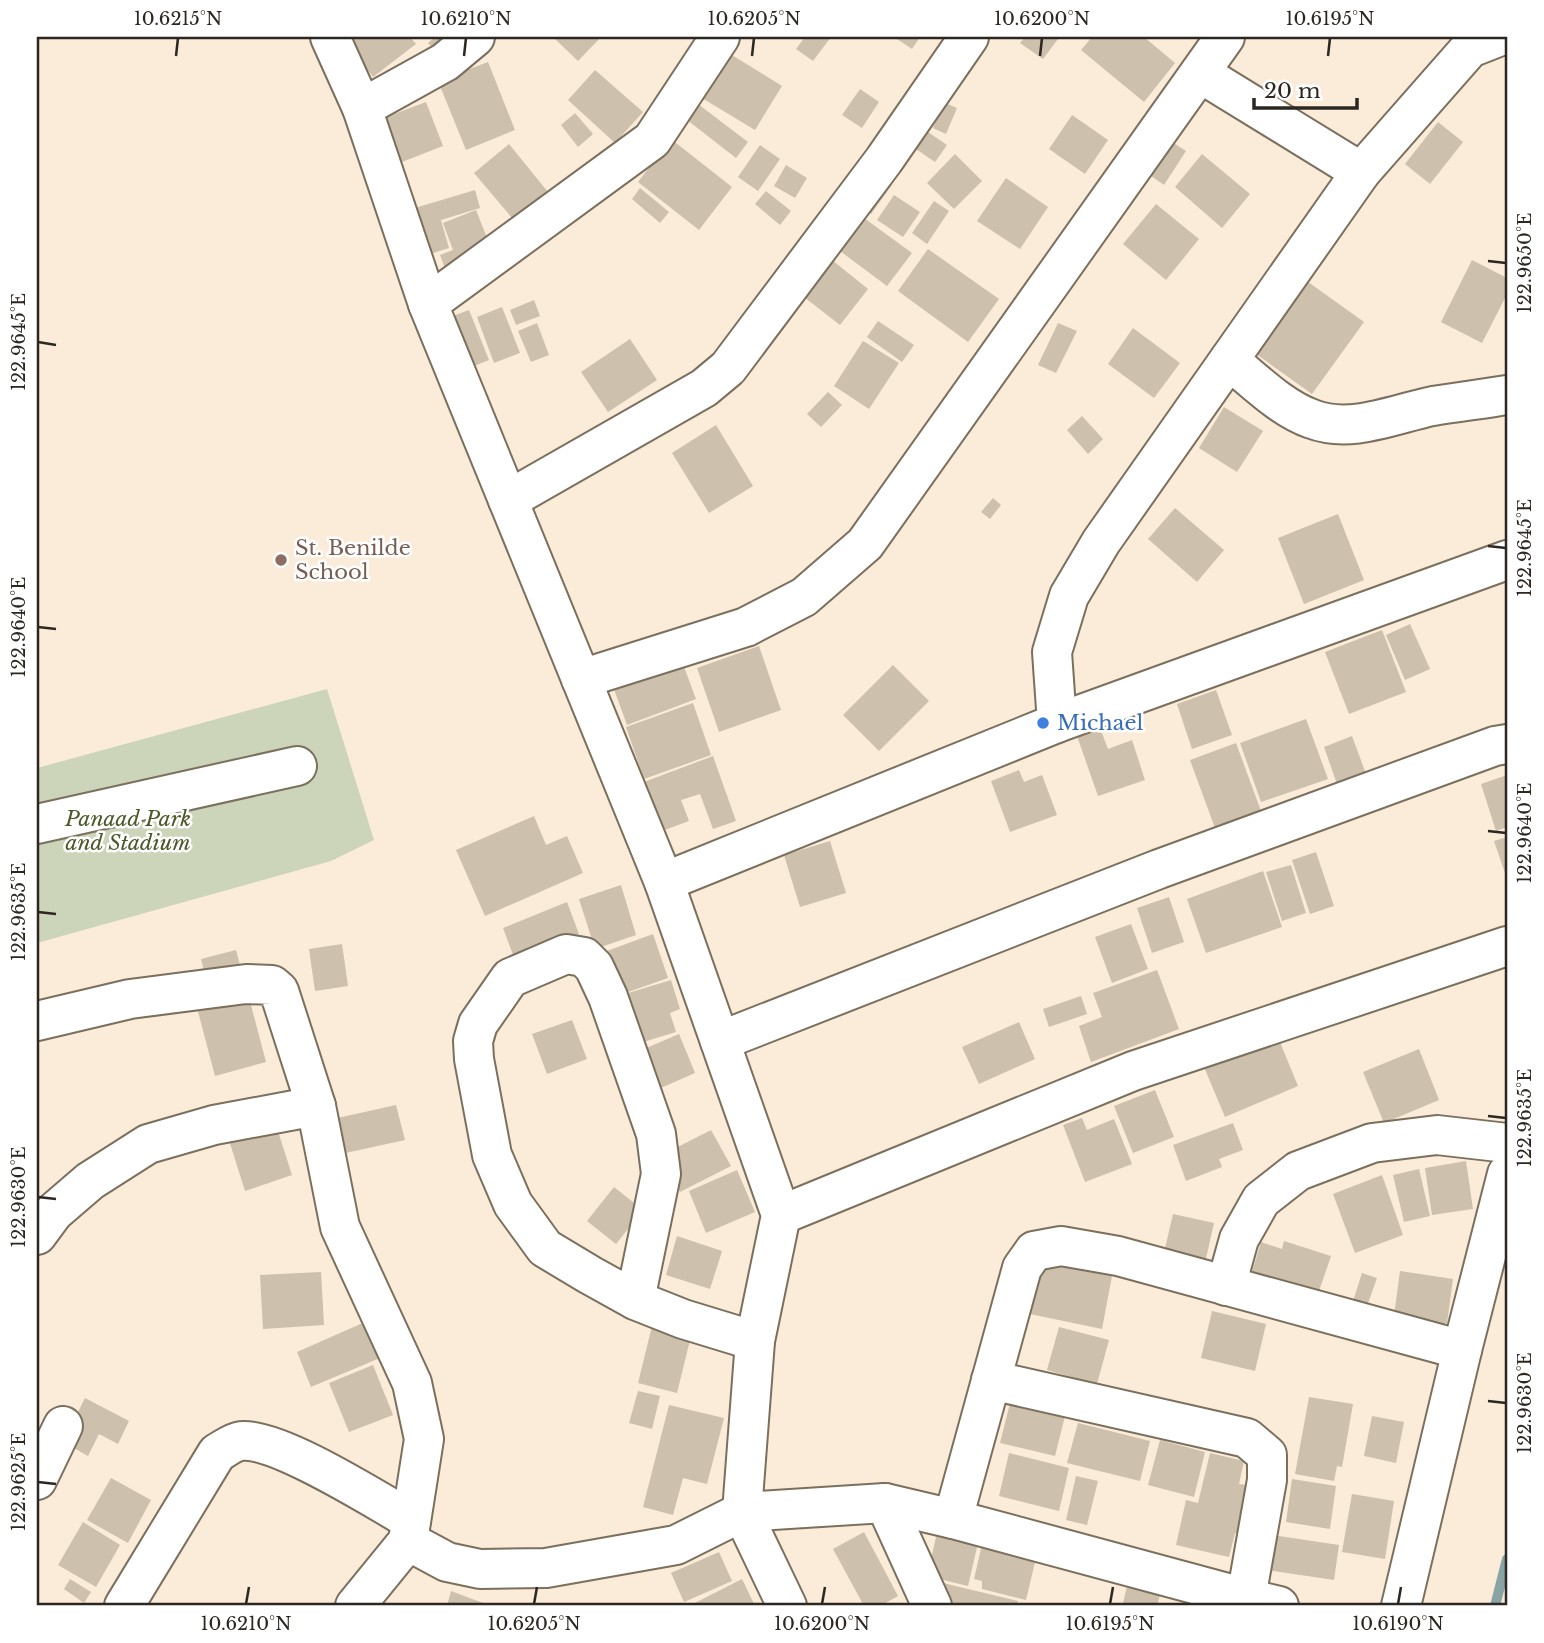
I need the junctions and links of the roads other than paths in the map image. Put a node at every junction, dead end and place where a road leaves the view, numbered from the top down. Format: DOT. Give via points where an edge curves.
graph roads {
  1 [pos="330,37"];
  2 [pos="475,37"];
  3 [pos="720,37"];
  4 [pos="969,37"];
  5 [pos="1225,37"];
  6 [pos="1498,37"];
  7 [pos="1200,73"];
  8 [pos="362,108"];
  9 [pos="1362,173"];
  10 [pos="428,304"];
  11 [pos="1229,360"];
  12 [pos="1507,396"];
  13 [pos="508,500"];
  14 [pos="1507,560"];
  15 [pos="581,679"];
  16 [pos="1056,723"];
  17 [pos="1507,744"];
  18 [pos="297,766"];
  19 [pos="37,824"];
  20 [pos="664,882"];
  21 [pos="1507,946"];
  22 [pos="37,1021"];
  23 [pos="720,1041"];
  24 [pos="316,1106"];
  25 [pos="1507,1143"];
  26 [pos="1507,1174"];
  27 [pos="781,1215"];
  28 [pos="37,1235"];
  29 [pos="1226,1286"];
  30 [pos="635,1300"];
  31 [pos="755,1341"];
  32 [pos="1462,1350"];
  33 [pos="991,1380"];
  34 [pos="63,1426"];
  35 [pos="37,1480"];
  36 [pos="885,1503"];
  37 [pos="742,1512"];
  38 [pos="953,1518"];
  39 [pos="410,1530"];
  40 [pos="1256,1604"];
  41 [pos="124,1606"];
  42 [pos="355,1606"];
  43 [pos="787,1606"];
  44 [pos="932,1606"];
  45 [pos="1401,1606"];
  1 -- 8 [label="street"];
  2 -- 8 [label="street" via="444,62"];
  3 -- 10 [label="street" via="652,140"];
  4 -- 13 [label="street" via="884,160 727,368 704,388"];
  5 -- 7 [label="street"];
  6 -- 9 [label="street" via="1470,48"];
  7 -- 9 [label="street"];
  7 -- 15 [label="street" via="865,544 804,597 746,627"];
  8 -- 10 [label="street"];
  9 -- 11 [label="street"];
  10 -- 13 [label="street"];
  11 -- 12 [label="street" via="1284,404 1332,424 1371,422 1432,406"];
  11 -- 16 [label="street" via="1101,542 1069,596 1052,652"];
  13 -- 15 [label="street"];
  14 -- 16 [label="street"];
  15 -- 20 [label="street"];
  16 -- 20 [label="street"];
  17 -- 23 [label="street" via="1159,869"];
  18 -- 19 [label="street"];
  20 -- 23 [label="street"];
  21 -- 27 [label="street" via="1133,1071"];
  22 -- 24 [label="street" via="130,999 246,984 272,985 279,991"];
  23 -- 27 [label="street"];
  24 -- 28 [label="street" via="214,1125 148,1144 90,1181 54,1212"];
  24 -- 39 [label="street" via="340,1227 412,1383 424,1439"];
  25 -- 29 [label="street" via="1437,1135 1372,1143 1298,1171 1261,1200 1239,1239"];
  26 -- 32 [label="street"];
  27 -- 31 [label="street"];
  29 -- 32 [label="street"];
  29 -- 33 [label="street" via="1118,1256 1061,1246 1034,1251 1022,1268"];
  30 -- 30 [label="street" via="545,1248 513,1204 492,1155 474,1059 478,1024 510,978 566,954 584,957 594,967 656,1134 661,1174"];
  30 -- 31 [label="street"];
  31 -- 37 [label="street"];
  32 -- 45 [label="street"];
  33 -- 38 [label="street"];
  33 -- 40 [label="street" via="1247,1438 1267,1455"];
  34 -- 35 [label="street"];
  36 -- 37 [label="street"];
  36 -- 38 [label="street"];
  36 -- 44 [label="street"];
  37 -- 39 [label="street" via="676,1545 546,1568 480,1569 447,1562"];
  37 -- 43 [label="street"];
  38 -- 40 [label="street"];
  39 -- 41 [label="street" via="304,1460 265,1443 240,1441 217,1453"];
  39 -- 42 [label="street"];
}
